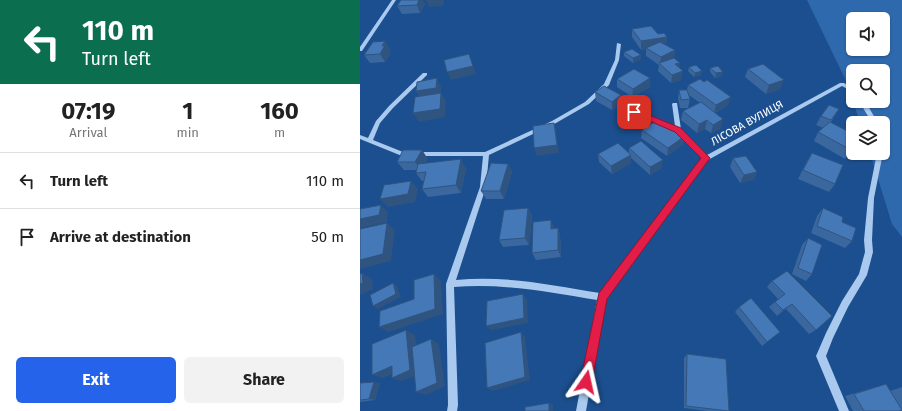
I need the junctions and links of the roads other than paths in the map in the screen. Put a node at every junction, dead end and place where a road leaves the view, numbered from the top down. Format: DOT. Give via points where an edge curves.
graph roads {
  1 [pos="394,0"];
  2 [pos="619,44"];
  3 [pos="360,50"];
  4 [pos="425,74"];
  5 [pos="846,86"];
  6 [pos="675,104"];
  7 [pos="634,112"];
  8 [pos="678,130"];
  9 [pos="360,137"];
  10 [pos="369,140"];
  11 [pos="486,154"];
  12 [pos="706,158"];
  13 [pos="879,160"];
  14 [pos="450,284"];
  15 [pos="602,297"];
  16 [pos="452,411"];
  17 [pos="581,411"];
  18 [pos="844,411"];
  1 -- 3 [label="street"];
  2 -- 11 [label="street" via="617,60 606,85 587,103 554,122"];
  4 -- 10 [label="street" via="378,122"];
  5 -- 12 [label="street, ЛІСОВА ВУЛИЦЯ" via="842,84"];
  6 -- 8 [label="street"];
  7 -- 8 [label="street"];
  8 -- 12 [label="street"];
  9 -- 10 [label="street"];
  10 -- 11 [label="street" via="402,154"];
  11 -- 14 [label="street" via="483,187"];
  12 -- 15 [label="street, ЛІСОВА ВУЛИЦЯ"];
  13 -- 18 [label="street" via="871,198 869,252 863,275 845,304 821,356"];
  14 -- 15 [label="street" via="469,281 525,284"];
  14 -- 16 [label="street"];
  15 -- 17 [label="street, ЛІСОВА ВУЛИЦЯ"];
}
